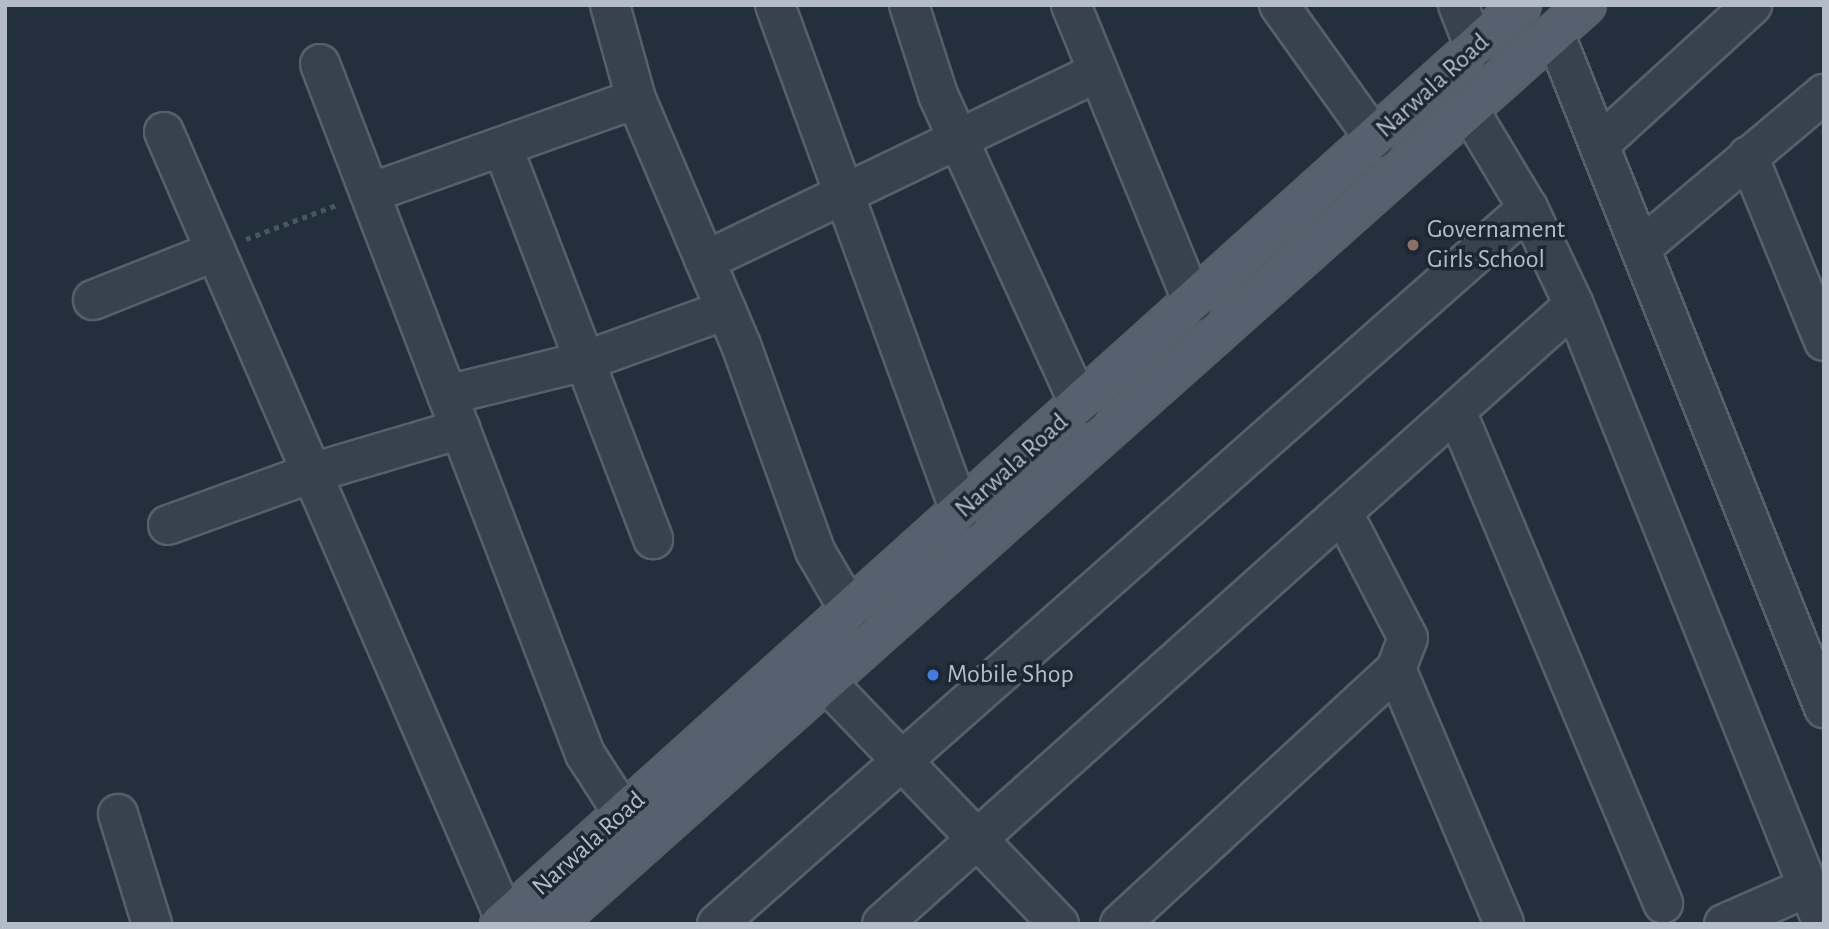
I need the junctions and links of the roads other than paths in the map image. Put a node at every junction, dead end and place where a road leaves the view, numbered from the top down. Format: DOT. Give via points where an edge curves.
graph roads {
  1 [pos="610,5"];
  2 [pos="775,5"];
  3 [pos="909,5"];
  4 [pos="1071,5"];
  5 [pos="1279,5"];
  6 [pos="1458,5"];
  7 [pos="1521,5"];
  8 [pos="1586,5"];
  9 [pos="1752,5"];
  10 [pos="1555,35"];
  11 [pos="1475,48"];
  12 [pos="320,64"];
  13 [pos="1096,73"];
  14 [pos="1824,94"];
  15 [pos="636,99"];
  16 [pos="1469,110"];
  17 [pos="164,132"];
  18 [pos="958,139"];
  19 [pos="1375,139"];
  20 [pos="1600,144"];
  21 [pos="503,148"];
  22 [pos="1748,156"];
  23 [pos="843,191"];
  24 [pos="370,192"];
  25 [pos="1528,208"];
  26 [pos="1642,247"];
  27 [pos="216,251"];
  28 [pos="705,261"];
  29 [pos="93,300"];
  30 [pos="1193,303"];
  31 [pos="1574,305"];
  32 [pos="726,310"];
  33 [pos="1824,341"];
  34 [pos="585,361"];
  35 [pos="447,395"];
  36 [pos="1080,405"];
  37 [pos="1457,413"];
  38 [pos="461,429"];
  39 [pos="312,473"];
  40 [pos="960,511"];
  41 [pos="1343,513"];
  42 [pos="168,525"];
  43 [pos="653,540"];
  44 [pos="850,611"];
  45 [pos="1396,669"];
  46 [pos="826,682"];
  47 [pos="1824,708"];
  48 [pos="899,760"];
  49 [pos="623,813"];
  50 [pos="118,814"];
  51 [pos="974,838"];
  52 [pos="1808,887"];
  53 [pos="1663,903"];
  54 [pos="502,921"];
  55 [pos="152,924"];
  56 [pos="554,924"];
  57 [pos="717,924"];
  58 [pos="882,924"];
  59 [pos="1059,924"];
  60 [pos="1120,924"];
  61 [pos="1504,924"];
  62 [pos="1724,924"];
  63 [pos="1823,924"];
  1 -- 15 [label="street"];
  2 -- 23 [label="street"];
  3 -- 18 [label="street"];
  4 -- 13 [label="street"];
  5 -- 19 [label="street"];
  6 -- 11 [label="street"];
  7 -- 11 [label="main road, Narwala Road"];
  8 -- 10 [label="main road"];
  9 -- 20 [label="street"];
  10 -- 16 [label="main road"];
  10 -- 20 [label="street"];
  11 -- 19 [label="main road, Narwala Road"];
  12 -- 24 [label="street"];
  13 -- 18 [label="street"];
  13 -- 30 [label="street"];
  14 -- 22 [label="street"];
  15 -- 21 [label="street"];
  15 -- 28 [label="street"];
  16 -- 25 [label="street"];
  16 -- 46 [label="main road"];
  17 -- 27 [label="street"];
  18 -- 23 [label="street"];
  18 -- 36 [label="street"];
  19 -- 30 [label="main road, Narwala Road"];
  20 -- 26 [label="street"];
  21 -- 24 [label="street"];
  21 -- 34 [label="street"];
  22 -- 26 [label="street"];
  22 -- 33 [label="street"];
  23 -- 28 [label="street"];
  23 -- 40 [label="street"];
  24 -- 35 [label="street"];
  25 -- 31 [label="street"];
  25 -- 48 [label="street"];
  26 -- 47 [label="street"];
  27 -- 29 [label="street"];
  27 -- 39 [label="street"];
  28 -- 32 [label="street"];
  30 -- 36 [label="main road, Narwala Road"];
  31 -- 37 [label="street"];
  31 -- 52 [label="street"];
  32 -- 34 [label="street"];
  32 -- 44 [label="street" via="815,551"];
  34 -- 35 [label="street"];
  34 -- 43 [label="street"];
  35 -- 38 [label="street"];
  36 -- 40 [label="main road, Narwala Road"];
  37 -- 41 [label="street"];
  37 -- 53 [label="street"];
  38 -- 39 [label="street"];
  38 -- 49 [label="street" via="585,754"];
  39 -- 42 [label="street"];
  39 -- 54 [label="street"];
  40 -- 44 [label="main road, Narwala Road"];
  41 -- 45 [label="street" via="1408,638"];
  41 -- 51 [label="street"];
  44 -- 49 [label="main road, Narwala Road"];
  45 -- 60 [label="street"];
  45 -- 61 [label="street"];
  46 -- 48 [label="street"];
  46 -- 56 [label="main road"];
  48 -- 51 [label="street"];
  48 -- 57 [label="street"];
  49 -- 54 [label="main road, Narwala Road"];
  50 -- 55 [label="street"];
  51 -- 58 [label="street"];
  51 -- 59 [label="street"];
  52 -- 62 [label="street"];
  52 -- 63 [label="street"];
}
